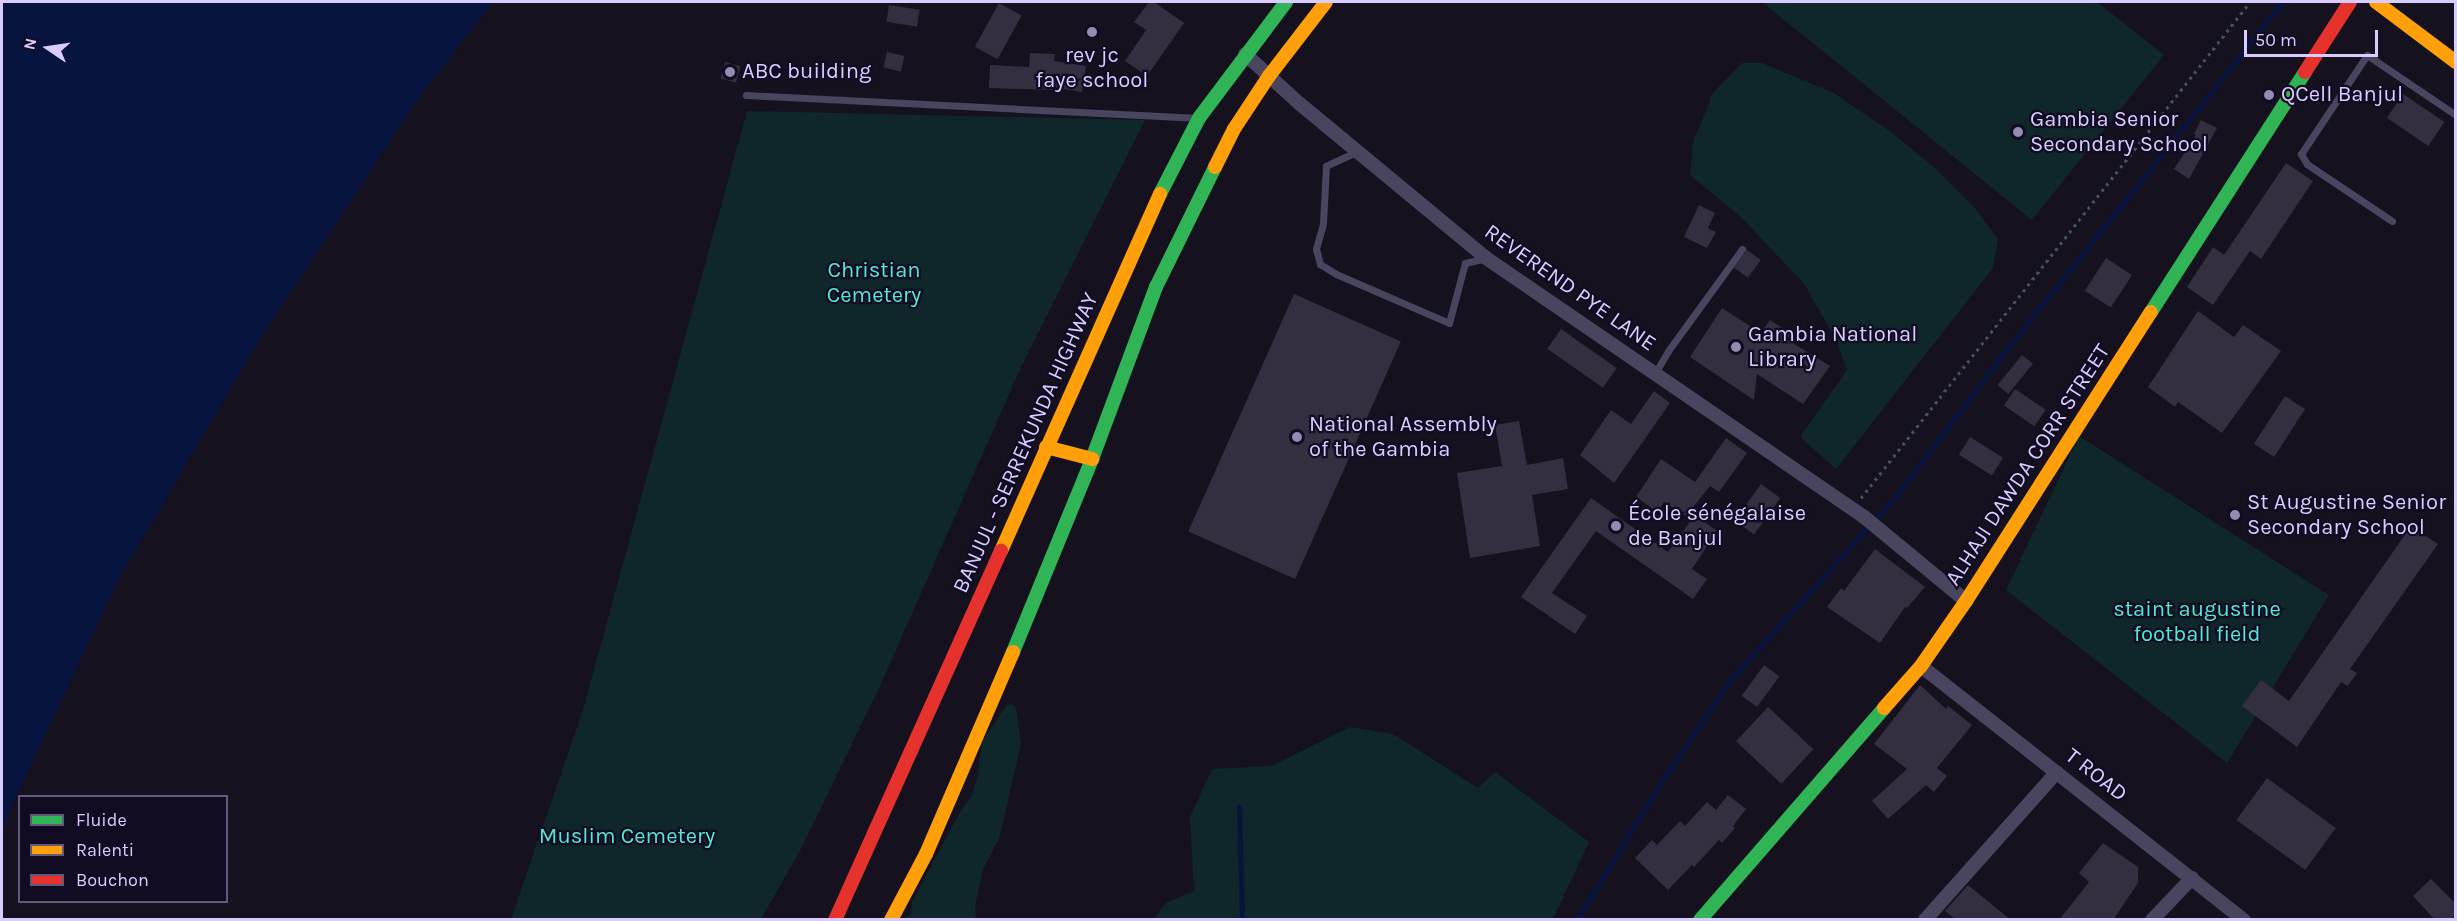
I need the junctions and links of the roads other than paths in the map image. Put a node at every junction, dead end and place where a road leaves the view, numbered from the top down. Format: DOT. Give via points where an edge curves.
graph roads {
  1 [pos="1286,2"];
  2 [pos="1326,2"];
  3 [pos="2350,2"];
  4 [pos="2376,2"];
  5 [pos="1245,54"];
  6 [pos="2456,62"];
  7 [pos="1269,76"];
  8 [pos="746,95"];
  9 [pos="2456,115"];
  10 [pos="1199,118"];
  11 [pos="1358,150"];
  12 [pos="2392,221"];
  13 [pos="1742,249"];
  14 [pos="1486,258"];
  15 [pos="1655,373"];
  16 [pos="1046,447"];
  17 [pos="1092,459"];
  18 [pos="1966,601"];
  19 [pos="1921,666"];
  20 [pos="2058,771"];
  21 [pos="2192,878"];
  22 [pos="835,920"];
  23 [pos="891,920"];
  24 [pos="1700,920"];
  25 [pos="1925,920"];
  26 [pos="2152,920"];
  27 [pos="2244,920"];
  1 -- 5 [label="main road, BANJUL - SERREKUNDA HIGHWAY"];
  2 -- 7 [label="main road"];
  3 -- 18 [label="main road, ALHAJI DAWDA CORR STREET"];
  4 -- 6 [label="main road"];
  5 -- 7 [label="street, REVEREND PYE LANE"];
  5 -- 10 [label="main road, BANJUL - SERREKUNDA HIGHWAY"];
  7 -- 11 [label="street, REVEREND PYE LANE"];
  7 -- 17 [label="main road" via="1234,129 1156,287"];
  8 -- 10 [label="lane"];
  9 -- 12 [label="lane" via="2367,55 2301,154 2307,164"];
  10 -- 16 [label="main road, BANJUL - SERREKUNDA HIGHWAY" via="1163,188"];
  11 -- 14 [label="street, REVEREND PYE LANE"];
  11 -- 14 [label="lane" via="1326,166 1323,224 1316,249 1320,264 1449,323 1465,263"];
  13 -- 15 [label="lane"];
  14 -- 15 [label="street, REVEREND PYE LANE"];
  15 -- 18 [label="street, REVEREND PYE LANE" via="1882,531"];
  16 -- 17 [label="main road"];
  16 -- 22 [label="main road, BANJUL - SERREKUNDA HIGHWAY"];
  17 -- 23 [label="main road" via="970,757"];
  18 -- 19 [label="main road, ALHAJI DAWDA CORR STREET"];
  19 -- 20 [label="street, T ROAD"];
  19 -- 24 [label="main road, ALHAJI DAWDA CORR STREET"];
  20 -- 21 [label="street, T ROAD"];
  20 -- 25 [label="street"];
  21 -- 26 [label="street"];
  21 -- 27 [label="street, T ROAD"];
}
